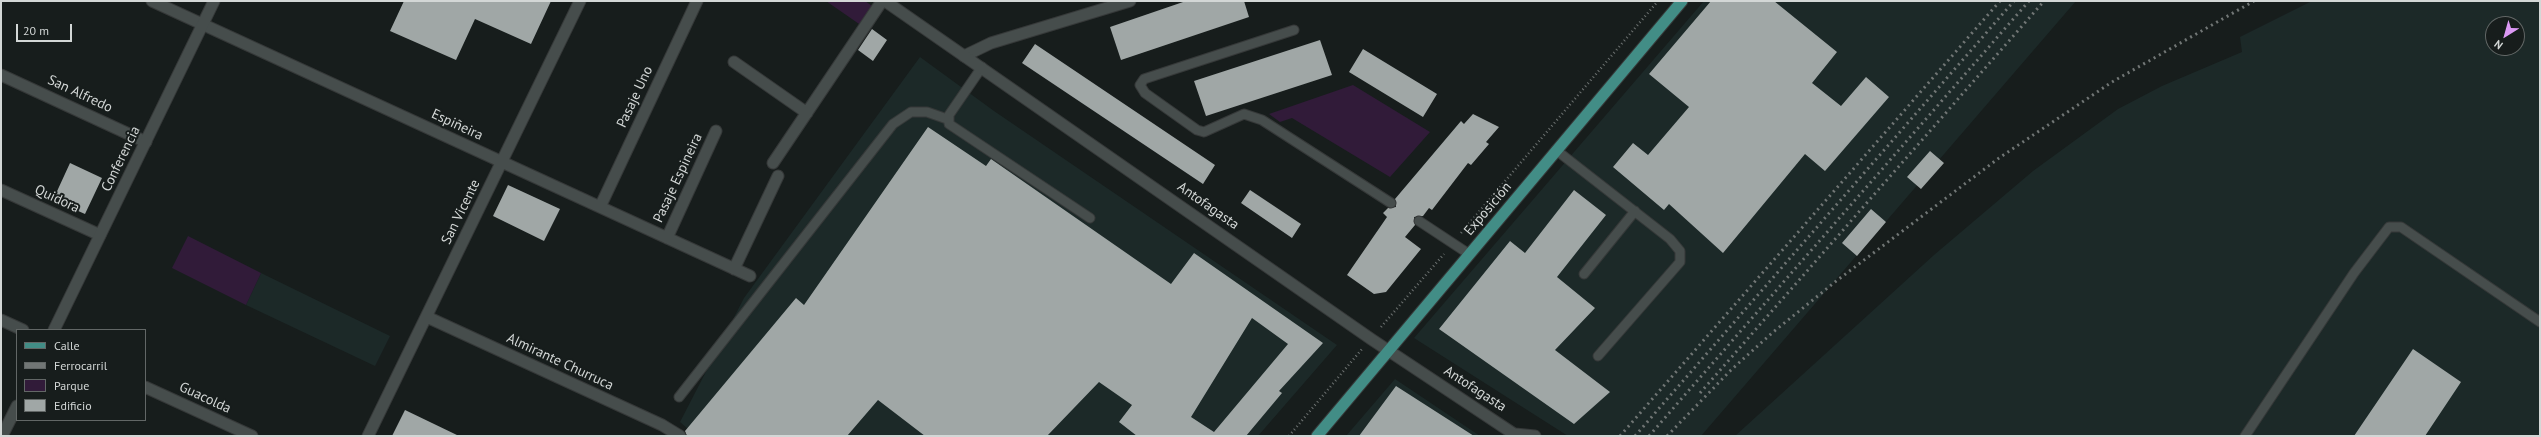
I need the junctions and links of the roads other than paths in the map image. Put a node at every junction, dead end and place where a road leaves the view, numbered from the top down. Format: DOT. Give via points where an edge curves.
graph roads {
  1 [pos="152,1"];
  2 [pos="214,1"];
  3 [pos="580,1"];
  4 [pos="697,1"];
  5 [pos="884,1"];
  6 [pos="1130,1"];
  7 [pos="1682,1"];
  8 [pos="203,24"];
  9 [pos="1294,30"];
  10 [pos="964,56"];
  11 [pos="734,62"];
  12 [pos="982,68"];
  13 [pos="1,75"];
  14 [pos="807,113"];
  15 [pos="947,119"];
  16 [pos="716,131"];
  17 [pos="146,142"];
  18 [pos="1556,150"];
  19 [pos="501,161"];
  20 [pos="774,163"];
  21 [pos="778,176"];
  22 [pos="1,190"];
  23 [pos="1391,204"];
  24 [pos="600,206"];
  25 [pos="1635,211"];
  26 [pos="1090,218"];
  27 [pos="1419,221"];
  28 [pos="100,235"];
  29 [pos="667,238"];
  30 [pos="1469,254"];
  31 [pos="734,269"];
  32 [pos="1584,274"];
  33 [pos="750,276"];
  34 [pos="427,317"];
  35 [pos="1,320"];
  36 [pos="2540,322"];
  37 [pos="21,329"];
  38 [pos="54,329"];
  39 [pos="1388,351"];
  40 [pos="1598,356"];
  41 [pos="146,386"];
  42 [pos="679,397"];
  43 [pos="16,408"];
  44 [pos="1516,435"];
  45 [pos="2,436"];
  46 [pos="252,436"];
  47 [pos="368,436"];
  48 [pos="680,436"];
  49 [pos="1316,436"];
  50 [pos="1535,436"];
  51 [pos="2245,436"];
  1 -- 8 [label="street, Espiñeira"];
  2 -- 8 [label="street, Conferencia"];
  3 -- 19 [label="street, San Vicente"];
  4 -- 24 [label="street, Pasaje Uno"];
  5 -- 10 [label="street, Antofagasta"];
  5 -- 14 [label="street"];
  6 -- 10 [label="street" via="992,43"];
  7 -- 18 [label="main road, Exposición"];
  8 -- 17 [label="street, Conferencia"];
  8 -- 19 [label="street, Espiñeira"];
  9 -- 23 [label="lane" via="1144,79 1140,85 1146,93 1197,130 1204,132 1244,114 1262,120"];
  10 -- 12 [label="street, Antofagasta"];
  11 -- 14 [label="street"];
  12 -- 15 [label="lane"];
  12 -- 39 [label="street, Antofagasta"];
  13 -- 17 [label="street, San Alfredo"];
  14 -- 20 [label="street"];
  15 -- 26 [label="lane" via="952,127"];
  15 -- 42 [label="lane" via="927,112 911,112 893,124"];
  16 -- 29 [label="street, Pasaje Espineira"];
  17 -- 28 [label="street, Conferencia"];
  18 -- 25 [label="lane"];
  18 -- 30 [label="main road, Exposición"];
  19 -- 24 [label="street, Espiñeira"];
  19 -- 34 [label="street, San Vicente"];
  21 -- 31 [label="street"];
  22 -- 28 [label="street, Quidora"];
  24 -- 29 [label="street, Espiñeira"];
  25 -- 32 [label="lane"];
  25 -- 40 [label="lane" via="1670,239 1680,251 1680,262"];
  27 -- 30 [label="lane"];
  28 -- 38 [label="street, Conferencia"];
  29 -- 31 [label="street, Espiñeira"];
  30 -- 39 [label="main road, Exposición"];
  31 -- 33 [label="street, Espiñeira"];
  34 -- 47 [label="street, San Vicente"];
  34 -- 48 [label="street, Almirante Churruca" via="662,425"];
  35 -- 37 [label="street"];
  36 -- 51 [label="lane" via="2401,227 2389,227 2354,273"];
  39 -- 44 [label="street, Antofagasta"];
  39 -- 49 [label="main road, Exposición"];
  41 -- 46 [label="street, Guacolda"];
  43 -- 45 [label="street"];
  44 -- 50 [label="street, Antofagasta"];
}
